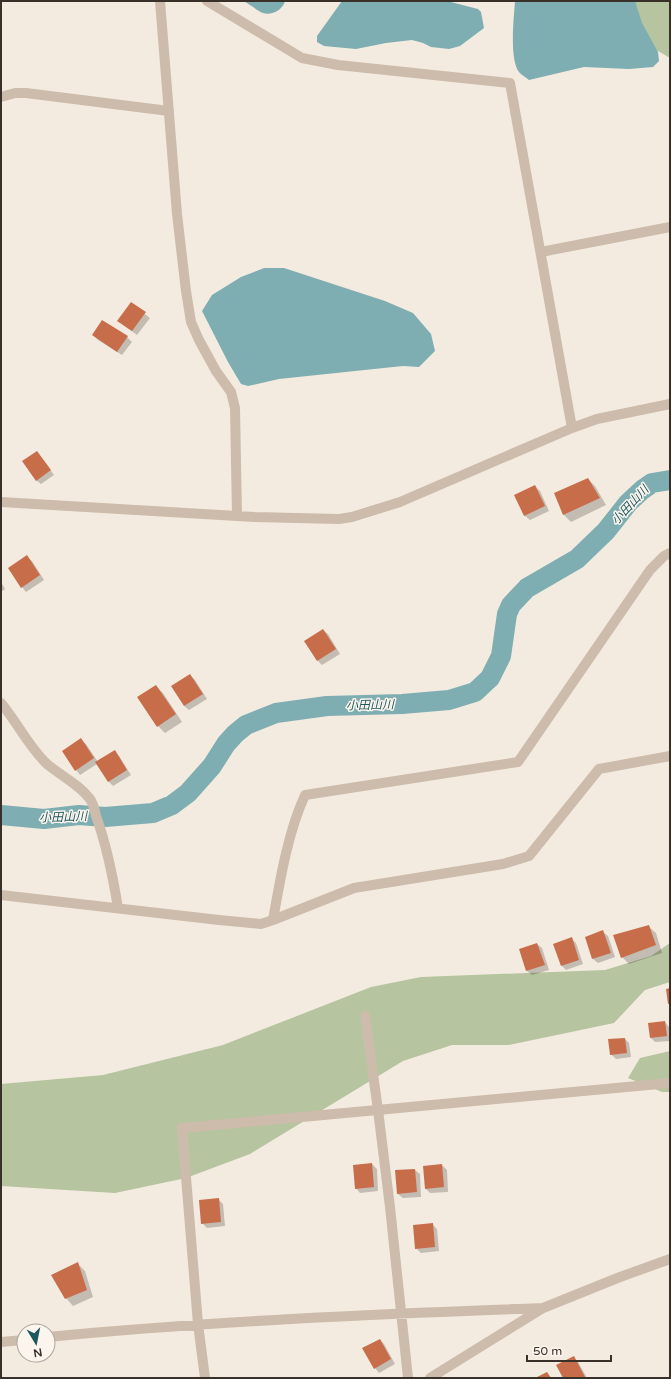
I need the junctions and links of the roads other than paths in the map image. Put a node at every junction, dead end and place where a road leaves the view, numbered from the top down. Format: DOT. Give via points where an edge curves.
graph roads {
  1 [pos="160,1"];
  2 [pos="207,1"];
  3 [pos="1,97"];
  4 [pos="169,111"];
  5 [pos="670,227"];
  6 [pos="541,252"];
  7 [pos="670,404"];
  8 [pos="572,428"];
  9 [pos="1,502"];
  10 [pos="237,516"];
  11 [pos="670,553"];
  12 [pos="1,703"];
  13 [pos="670,756"];
  14 [pos="1,895"];
  15 [pos="118,908"];
  16 [pos="274,920"];
  17 [pos="365,1016"];
  18 [pos="670,1083"];
  19 [pos="378,1110"];
  20 [pos="670,1259"];
  21 [pos="543,1308"];
  22 [pos="401,1313"];
  23 [pos="198,1324"];
  24 [pos="56,1336"];
  25 [pos="16,1341"];
  26 [pos="1,1342"];
  27 [pos="204,1378"];
  28 [pos="408,1378"];
  29 [pos="430,1378"];
  1 -- 4 [label="street"];
  2 -- 6 [label="street" via="302,58 338,65 510,83"];
  3 -- 4 [label="street" via="26,93"];
  4 -- 10 [label="street" via="177,214 191,322 216,371 231,392 234,408"];
  5 -- 6 [label="street"];
  6 -- 8 [label="street"];
  7 -- 8 [label="street" via="597,419"];
  8 -- 10 [label="street" via="400,502 352,517 339,519"];
  9 -- 10 [label="street"];
  11 -- 16 [label="street" via="650,570 518,762 305,795 298,810 280,880"];
  12 -- 15 [label="street" via="47,764 75,784 91,800 112,873"];
  13 -- 16 [label="street" via="599,769 529,856 503,864 354,888"];
  14 -- 15 [label="street"];
  15 -- 16 [label="street" via="261,924"];
  17 -- 19 [label="street"];
  18 -- 19 [label="street"];
  19 -- 22 [label="street"];
  19 -- 23 [label="street" via="182,1128"];
  20 -- 21 [label="street"];
  21 -- 22 [label="street"];
  21 -- 29 [label="street"];
  22 -- 23 [label="street"];
  22 -- 28 [label="street"];
  23 -- 24 [label="street"];
  23 -- 27 [label="street"];
  25 -- 26 [label="street"];
}
